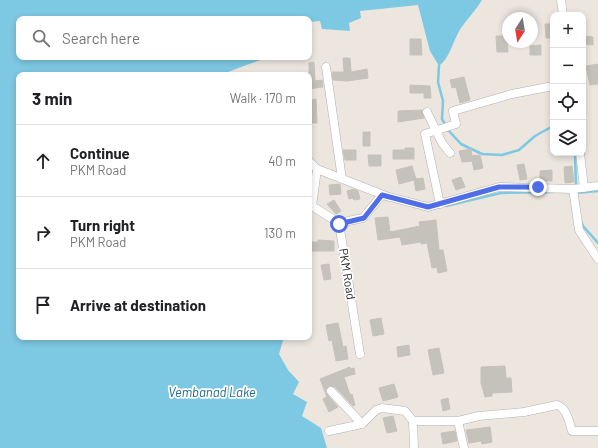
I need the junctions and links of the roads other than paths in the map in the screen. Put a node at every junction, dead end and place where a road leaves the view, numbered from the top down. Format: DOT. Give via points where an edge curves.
graph roads {
  1 [pos="561,0"];
  2 [pos="563,12"];
  3 [pos="326,67"];
  4 [pos="550,87"];
  5 [pos="427,112"];
  6 [pos="436,130"];
  7 [pos="450,153"];
  8 [pos="580,156"];
  9 [pos="312,164"];
  10 [pos="317,168"];
  11 [pos="342,179"];
  12 [pos="598,186"];
  13 [pos="584,188"];
  14 [pos="573,189"];
  15 [pos="382,195"];
  16 [pos="440,204"];
  17 [pos="339,224"];
  18 [pos="598,260"];
  19 [pos="360,354"];
  20 [pos="331,391"];
  21 [pos="413,421"];
  22 [pos="458,421"];
  23 [pos="362,424"];
  24 [pos="329,431"];
  25 [pos="598,431"];
  26 [pos="414,448"];
  27 [pos="464,448"];
  1 -- 2 [label="street"];
  3 -- 11 [label="street"];
  4 -- 6 [label="street" via="512,94 453,111 456,124"];
  5 -- 6 [label="street"];
  6 -- 7 [label="street"];
  6 -- 16 [label="street" via="424,136"];
  8 -- 13 [label="street"];
  9 -- 10 [label="street"];
  10 -- 11 [label="street"];
  10 -- 17 [label="street" via="312,206"];
  11 -- 15 [label="street"];
  12 -- 13 [label="street"];
  13 -- 14 [label="street"];
  14 -- 16 [label="street" via="499,187"];
  14 -- 18 [label="street" via="579,230"];
  15 -- 16 [label="street" via="424,208"];
  15 -- 17 [label="street" via="364,218"];
  17 -- 19 [label="street, PKM Road"];
  20 -- 23 [label="street"];
  21 -- 22 [label="street"];
  21 -- 23 [label="street" via="406,411 382,408 376,410"];
  21 -- 26 [label="street"];
  22 -- 25 [label="street" via="557,406 565,410 572,431"];
  22 -- 27 [label="street"];
  23 -- 24 [label="street"];
}
